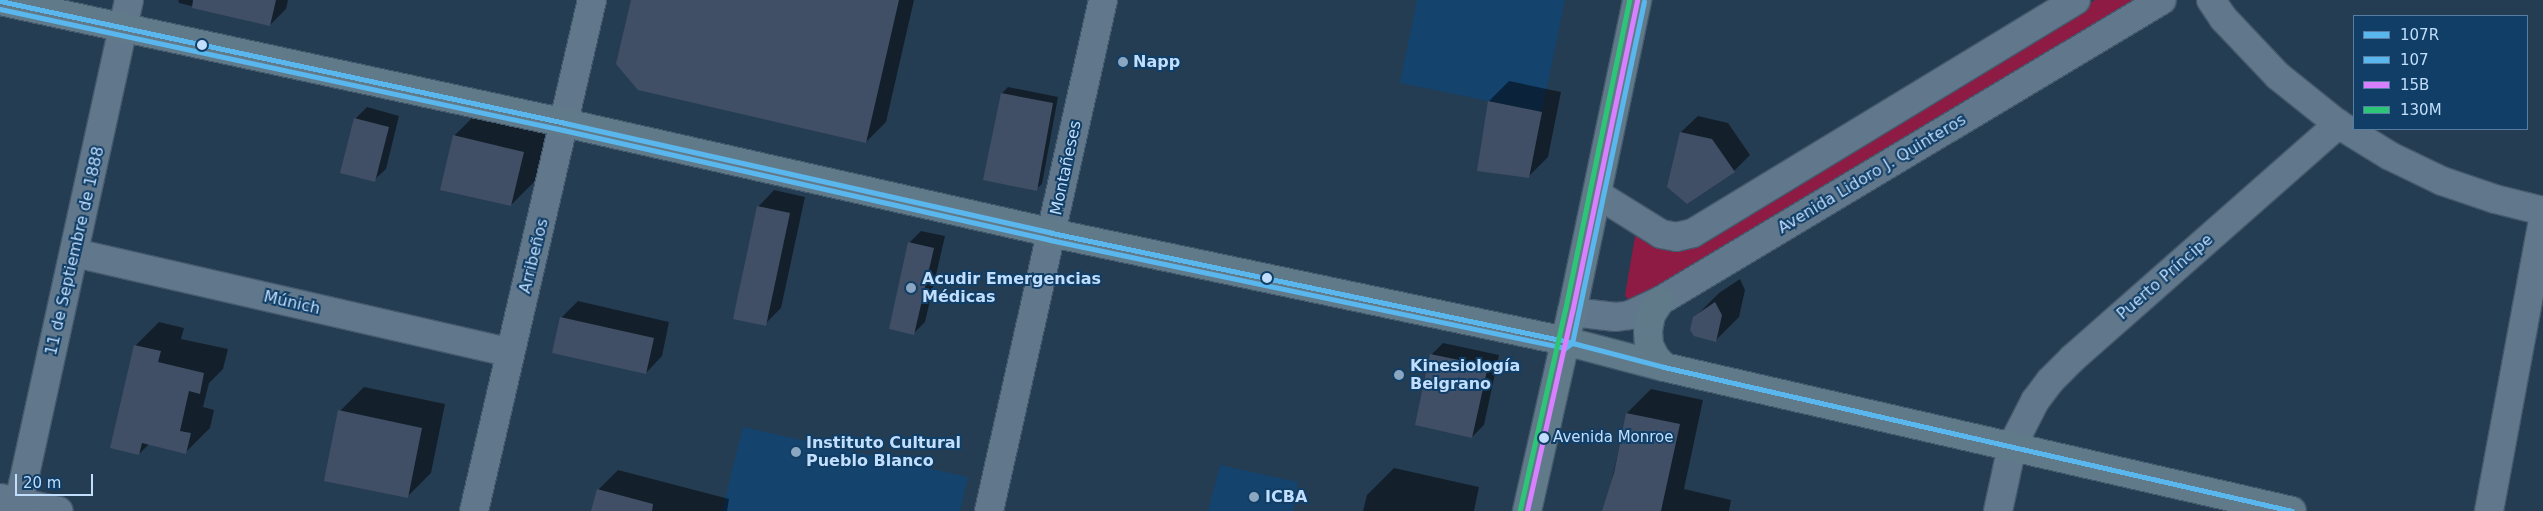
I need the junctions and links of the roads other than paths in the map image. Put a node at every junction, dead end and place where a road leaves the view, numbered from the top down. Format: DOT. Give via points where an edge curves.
graph roads {
  1 [pos="129,0"];
  2 [pos="592,0"];
  3 [pos="1103,0"];
  4 [pos="1637,0"];
  5 [pos="2076,0"];
  6 [pos="2162,0"];
  7 [pos="2211,0"];
  8 [pos="0,1"];
  9 [pos="125,27"];
  10 [pos="565,123"];
  11 [pos="2338,124"];
  12 [pos="1597,194"];
  13 [pos="2543,211"];
  14 [pos="2543,220"];
  15 [pos="1052,233"];
  16 [pos="75,253"];
  17 [pos="1660,302"];
  18 [pos="1572,312"];
  19 [pos="1565,341"];
  20 [pos="510,353"];
  21 [pos="1664,367"];
  22 [pos="2012,446"];
  23 [pos="10,500"];
  24 [pos="59,511"];
  25 [pos="474,511"];
  26 [pos="990,511"];
  27 [pos="1527,511"];
  28 [pos="1998,511"];
  29 [pos="2292,511"];
  30 [pos="2489,511"];
  1 -- 9 [label="street, 11 de Septiembre de 1888"];
  2 -- 10 [label="street, Arribeños"];
  3 -- 15 [label="street, Montañeses"];
  4 -- 12 [label="main road"];
  5 -- 12 [label="street" via="1693,234 1676,237 1661,234"];
  6 -- 17 [label="street, Avenida Lidoro J. Quinteros"];
  7 -- 11 [label="street" via="2223,18 2278,76"];
  8 -- 9 [label="main road"];
  9 -- 10 [label="main road"];
  9 -- 16 [label="street, 11 de Septiembre de 1888"];
  10 -- 15 [label="main road"];
  10 -- 20 [label="street, Arribeños"];
  11 -- 13 [label="street" via="2390,156 2442,181"];
  11 -- 22 [label="street, Puerto Príncipe" via="2073,358 2035,401"];
  12 -- 18 [label="main road"];
  14 -- 30 [label="street"];
  15 -- 19 [label="main road"];
  15 -- 26 [label="street, Montañeses"];
  16 -- 20 [label="street, Múnich"];
  16 -- 23 [label="street, 11 de Septiembre de 1888"];
  17 -- 18 [label="street, Avenida Lidoro J. Quinteros" via="1623,316"];
  17 -- 21 [label="main road" via="1651,315 1648,331 1655,357"];
  18 -- 19 [label="main road"];
  19 -- 21 [label="main road"];
  19 -- 27 [label="main road"];
  20 -- 25 [label="street, Arribeños"];
  21 -- 22 [label="main road"];
  22 -- 28 [label="street, Puerto Príncipe"];
  22 -- 29 [label="main road"];
  23 -- 24 [label="street"];
}
